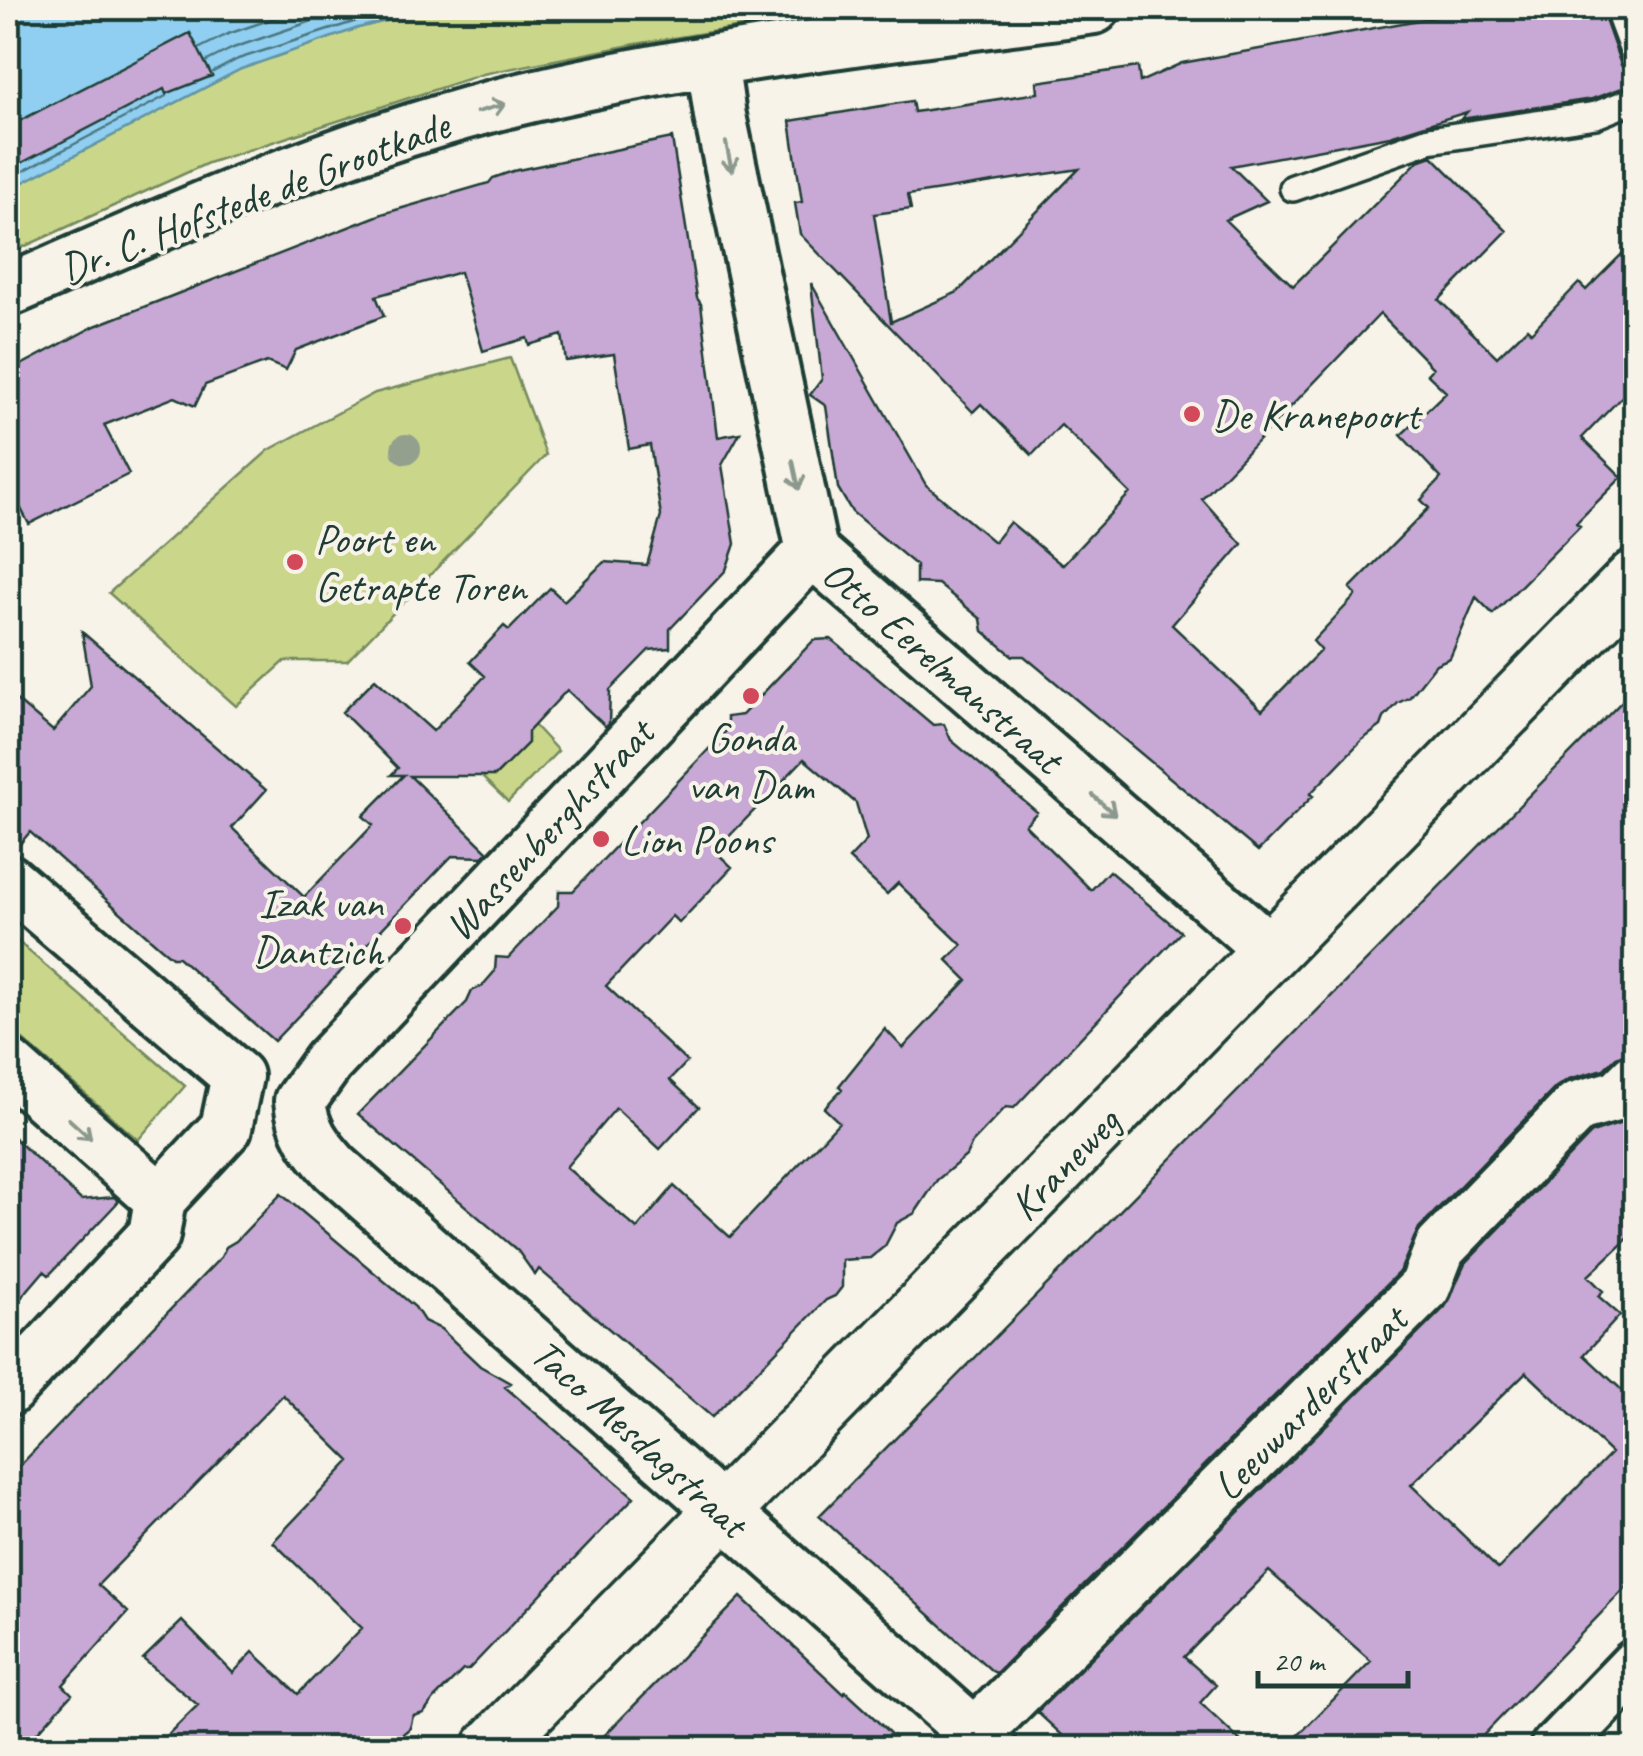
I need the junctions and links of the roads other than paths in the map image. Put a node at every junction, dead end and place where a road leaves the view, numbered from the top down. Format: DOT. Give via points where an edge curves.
graph roads {
  1 [pos="1094,8"];
  2 [pos="1617,8"];
  3 [pos="1636,59"];
  4 [pos="712,62"];
  5 [pos="1636,99"];
  6 [pos="1293,188"];
  7 [pos="8,291"];
  8 [pos="812,551"];
  9 [pos="1636,576"];
  10 [pos="8,880"];
  11 [pos="1270,950"];
  12 [pos="8,1065"];
  13 [pos="1636,1078"];
  14 [pos="302,1115"];
  15 [pos="160,1200"];
  16 [pos="8,1390"];
  17 [pos="726,1511"];
  18 [pos="1636,1665"];
  19 [pos="983,1741"];
  20 [pos="491,1748"];
  21 [pos="1556,1748"];
  1 -- 4 [label="street, Dr. C. Hofstede de Grootkade"];
  2 -- 3 [label="lane"];
  7 -- 4 [label="street, Dr. C. Hofstede de Grootkade, one-way" via="370,143 532,96"];
  4 -- 8 [label="street, Otto Eerelmanstraat, one-way"];
  5 -- 6 [label="lane" via="1596,116 1429,140"];
  8 -- 11 [label="street, Otto Eerelmanstraat, one-way"];
  8 -- 14 [label="street, Wassenberghstraat" via="328,1062 300,1100"];
  9 -- 11 [label="street, Kraneweg"];
  10 -- 15 [label="street" via="237,1076 226,1128"];
  11 -- 17 [label="street, Kraneweg"];
  12 -- 15 [label="street, one-way"];
  13 -- 19 [label="street, Leeuwarderstraat" via="1619,1096 1577,1107 1440,1248 1425,1287"];
  14 -- 17 [label="street, Taco Mesdagstraat" via="309,1138 335,1168"];
  15 -- 16 [label="street" via="154,1236"];
  17 -- 19 [label="street, Taco Mesdagstraat"];
  17 -- 20 [label="street, Kraneweg"];
  18 -- 21 [label="street"];
}
